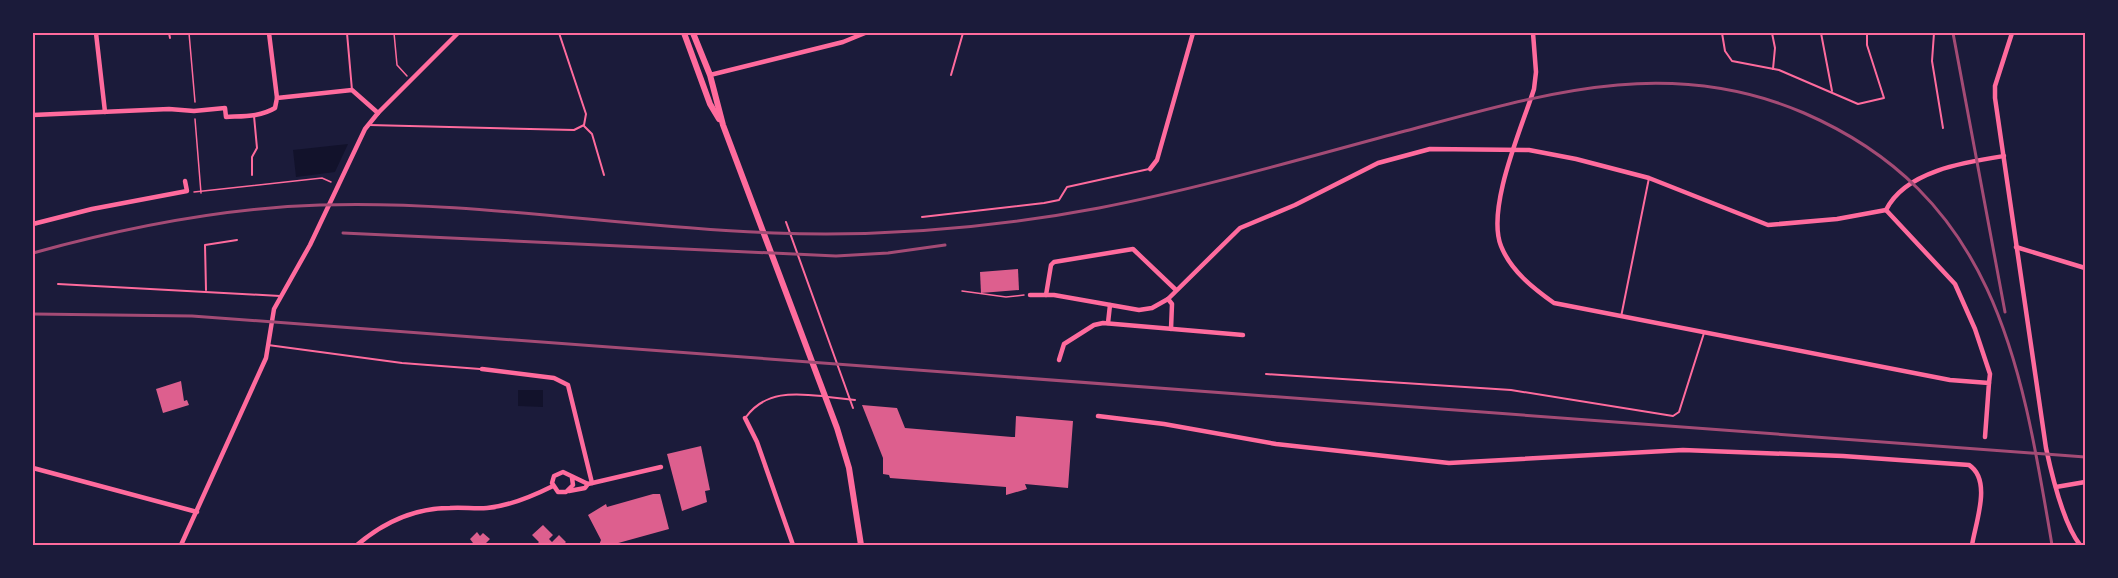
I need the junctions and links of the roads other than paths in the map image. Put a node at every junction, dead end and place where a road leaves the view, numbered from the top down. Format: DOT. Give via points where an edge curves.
graph roads {
  1 [pos="96,33"];
  2 [pos="169,33"];
  3 [pos="269,33"];
  4 [pos="347,33"];
  5 [pos="458,33"];
  6 [pos="559,33"];
  7 [pos="865,33"];
  8 [pos="963,33"];
  9 [pos="1193,33"];
  10 [pos="1533,33"];
  11 [pos="1722,33"];
  12 [pos="1772,33"];
  13 [pos="1821,33"];
  14 [pos="1867,33"];
  15 [pos="1934,33"];
  16 [pos="2012,33"];
  17 [pos="689,34"];
  18 [pos="170,38"];
  19 [pos="1773,69"];
  20 [pos="951,75"];
  21 [pos="705,78"];
  22 [pos="352,90"];
  23 [pos="1832,91"];
  24 [pos="277,98"];
  25 [pos="105,112"];
  26 [pos="378,113"];
  27 [pos="33,115"];
  28 [pos="254,115"];
  29 [pos="368,125"];
  30 [pos="584,125"];
  31 [pos="723,125"];
  32 [pos="1943,128"];
  33 [pos="1513,152"];
  34 [pos="2004,156"];
  35 [pos="1149,169"];
  36 [pos="252,175"];
  37 [pos="604,175"];
  38 [pos="1649,178"];
  39 [pos="186,181"];
  40 [pos="1886,210"];
  41 [pos="922,217"];
  42 [pos="786,222"];
  43 [pos="33,224"];
  44 [pos="237,240"];
  45 [pos="2016,247"];
  46 [pos="2085,268"];
  47 [pos="58,284"];
  48 [pos="206,291"];
  49 [pos="1176,291"];
  50 [pos="1030,295"];
  51 [pos="1046,295"];
  52 [pos="282,296"];
  53 [pos="1168,298"];
  54 [pos="1110,305"];
  55 [pos="1621,316"];
  56 [pos="1108,323"];
  57 [pos="1171,329"];
  58 [pos="1704,333"];
  59 [pos="1243,335"];
  60 [pos="268,345"];
  61 [pos="1059,360"];
  62 [pos="482,369"];
  63 [pos="1266,374"];
  64 [pos="1989,383"];
  65 [pos="855,400"];
  66 [pos="853,408"];
  67 [pos="1098,416"];
  68 [pos="744,418"];
  69 [pos="1985,437"];
  70 [pos="661,467"];
  71 [pos="33,468"];
  72 [pos="572,478"];
  73 [pos="2085,482"];
  74 [pos="590,484"];
  75 [pos="553,486"];
  76 [pos="2056,487"];
  77 [pos="569,491"];
  78 [pos="197,512"];
  79 [pos="181,545"];
  80 [pos="357,545"];
  81 [pos="793,545"];
  82 [pos="861,545"];
  83 [pos="1972,545"];
  84 [pos="2080,545"];
  1 -- 25 [label="street"];
  2 -- 18 [label="lane"];
  3 -- 24 [label="street"];
  4 -- 22 [label="lane"];
  5 -- 26 [label="street"];
  6 -- 30 [label="lane" via="586,114"];
  7 -- 21 [label="street"];
  8 -- 20 [label="lane"];
  9 -- 35 [label="street" via="1157,160"];
  10 -- 33 [label="street" via="1534,89"];
  11 -- 19 [label="lane" via="1725,51 1732,61"];
  12 -- 19 [label="lane"];
  13 -- 23 [label="lane"];
  14 -- 23 [label="lane" via="1867,45 1884,98 1858,104"];
  15 -- 32 [label="lane" via="1932,61"];
  16 -- 34 [label="street" via="1995,86"];
  17 -- 21 [label="main road"];
  19 -- 23 [label="lane"];
  21 -- 31 [label="main road"];
  21 -- 31 [label="main road" via="710,104"];
  22 -- 24 [label="street"];
  22 -- 26 [label="street"];
  24 -- 28 [label="street" via="275,108"];
  25 -- 27 [label="street"];
  25 -- 28 [label="street" via="225,108 226,117"];
  26 -- 29 [label="street"];
  28 -- 36 [label="lane" via="257,148 252,157"];
  29 -- 30 [label="lane" via="574,130"];
  29 -- 52 [label="street"];
  30 -- 37 [label="lane" via="592,134"];
  31 -- 82 [label="main road" via="837,428 849,468"];
  33 -- 38 [label="street" via="1528,150 1576,159"];
  33 -- 49 [label="street" via="1430,149 1378,163 1240,228"];
  33 -- 55 [label="street" via="1498,217 1501,245 1513,265 1528,285 1554,303"];
  34 -- 40 [label="street" via="1938,170 1897,193"];
  34 -- 45 [label="street"];
  35 -- 41 [label="lane" via="1067,187 1059,200 1044,204"];
  38 -- 40 [label="street" via="1768,225"];
  38 -- 55 [label="lane"];
  39 -- 43 [label="street" via="187,191 92,208"];
  40 -- 64 [label="street" via="1962,297 1990,374"];
  42 -- 66 [label="lane"];
  44 -- 48 [label="lane" via="205,245"];
  45 -- 46 [label="street"];
  45 -- 76 [label="street" via="2046,448"];
  47 -- 48 [label="lane"];
  48 -- 52 [label="lane"];
  49 -- 51 [label="street" via="1141,253 1126,249 1054,262"];
  49 -- 53 [label="street"];
  50 -- 51 [label="street"];
  51 -- 54 [label="street"];
  52 -- 60 [label="street" via="272,314"];
  53 -- 54 [label="street" via="1146,310"];
  53 -- 57 [label="street" via="1172,304"];
  54 -- 56 [label="street"];
  55 -- 58 [label="street"];
  56 -- 57 [label="street"];
  56 -- 61 [label="street" via="1094,325 1064,344"];
  57 -- 59 [label="street"];
  58 -- 63 [label="lane" via="1679,412 1674,416 1511,390"];
  58 -- 64 [label="street" via="1950,380"];
  60 -- 62 [label="lane"];
  60 -- 78 [label="street" via="266,358"];
  62 -- 74 [label="street" via="566,382 572,393"];
  64 -- 69 [label="street"];
  65 -- 68 [label="lane" via="792,393 775,396"];
  67 -- 83 [label="street" via="1276,444 1449,464 1683,450 1969,465 1978,471 1982,482"];
  68 -- 81 [label="street" via="757,442"];
  70 -- 74 [label="street"];
  71 -- 78 [label="street"];
  72 -- 74 [label="street"];
  72 -- 75 [label="street" via="560,472 554,476"];
  72 -- 77 [label="street"];
  73 -- 76 [label="street"];
  74 -- 77 [label="street"];
  75 -- 77 [label="street" via="558,492"];
  75 -- 80 [label="street" via="488,508 447,508 406,515 388,522"];
  76 -- 84 [label="street"];
  78 -- 79 [label="street"];
}
